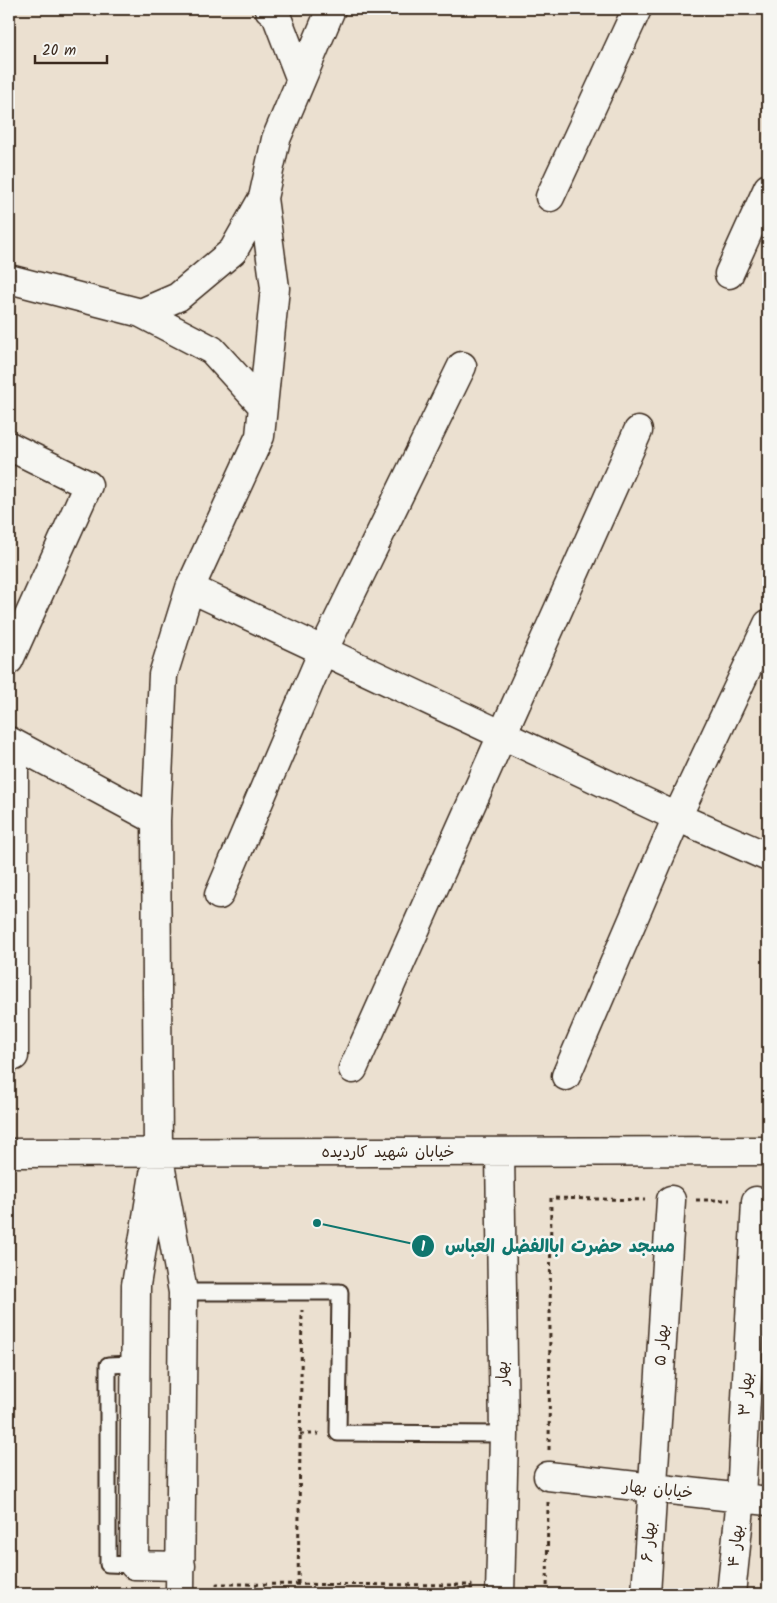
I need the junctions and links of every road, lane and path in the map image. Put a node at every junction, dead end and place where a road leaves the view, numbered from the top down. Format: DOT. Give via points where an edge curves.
graph roads {
  1 [pos="269,9"];
  2 [pos="332,9"];
  3 [pos="637,9"];
  4 [pos="301,80"];
  5 [pos="768,188"];
  6 [pos="550,197"];
  7 [pos="263,198"];
  8 [pos="729,274"];
  9 [pos="9,279"];
  10 [pos="141,313"];
  11 [pos="462,366"];
  12 [pos="263,406"];
  13 [pos="638,431"];
  14 [pos="9,446"];
  15 [pos="190,588"];
  16 [pos="768,624"];
  17 [pos="323,651"];
  18 [pos="9,660"];
  19 [pos="502,733"];
  20 [pos="11,742"];
  21 [pos="678,817"];
  22 [pos="156,820"];
  23 [pos="768,857"];
  24 [pos="219,895"];
  25 [pos="14,1056"];
  26 [pos="353,1069"];
  27 [pos="566,1076"];
  28 [pos="158,1152"];
  29 [pos="500,1152"];
  30 [pos="768,1152"];
  31 [pos="9,1153"];
  32 [pos="671,1200"];
  33 [pos="756,1201"];
  34 [pos="183,1292"];
  35 [pos="302,1292"];
  36 [pos="504,1434"];
  37 [pos="548,1476"];
  38 [pos="653,1490"];
  39 [pos="741,1498"];
  40 [pos="768,1502"];
  41 [pos="181,1566"];
  42 [pos="298,1584"];
  43 [pos="326,1584"];
  44 [pos="180,1594"];
  45 [pos="217,1594"];
  46 [pos="326,1594"];
  47 [pos="471,1594"];
  48 [pos="500,1594"];
  49 [pos="547,1594"];
  50 [pos="646,1594"];
  51 [pos="731,1594"];
  1 -- 4 [label="street" via="276,14"];
  2 -- 4 [label="street"];
  3 -- 6 [label="street"];
  4 -- 7 [label="street" via="276,139"];
  5 -- 8 [label="street"];
  7 -- 10 [label="street" via="233,251 178,296"];
  7 -- 12 [label="street" via="275,288"];
  9 -- 10 [label="street"];
  10 -- 12 [label="street" via="212,350"];
  11 -- 17 [label="street"];
  12 -- 15 [label="street" via="260,436"];
  13 -- 19 [label="street"];
  14 -- 18 [label="street" via="88,485"];
  15 -- 17 [label="street"];
  15 -- 22 [label="street" via="163,675"];
  16 -- 21 [label="street"];
  17 -- 19 [label="street"];
  17 -- 24 [label="street"];
  19 -- 21 [label="street"];
  19 -- 26 [label="street"];
  20 -- 22 [label="street"];
  20 -- 25 [label="street"];
  21 -- 23 [label="street"];
  21 -- 27 [label="street"];
  22 -- 28 [label="street"];
  28 -- 29 [label="street, خیابان شهید کاردیده"];
  28 -- 31 [label="street, خیابان شهید کاردیده"];
  28 -- 34 [label="street"];
  28 -- 41 [label="street" via="136,1285 134,1565"];
  29 -- 30 [label="street, خیابان شهید کاردیده"];
  29 -- 36 [label="street, بهار"];
  32 -- 33 [label="path"];
  32 -- 37 [label="path" via="551,1198"];
  32 -- 38 [label="street, بهار ۵"];
  33 -- 39 [label="street, بهار ۳"];
  34 -- 35 [label="lane"];
  34 -- 41 [label="street"];
  35 -- 36 [label="lane" via="340,1292 338,1433"];
  35 -- 42 [label="path"];
  36 -- 48 [label="street, بهار"];
  37 -- 38 [label="street, خیابان بهار"];
  37 -- 49 [label="path"];
  38 -- 39 [label="street, خیابان بهار"];
  38 -- 50 [label="street, بهار ۶"];
  39 -- 40 [label="street, خیابان بهار"];
  39 -- 51 [label="street, بهار ۴"];
  41 -- 44 [label="street"];
  42 -- 43 [label="path"];
  42 -- 45 [label="path" via="217,1584"];
  43 -- 46 [label="path"];
  43 -- 47 [label="path" via="471,1585"];
}
